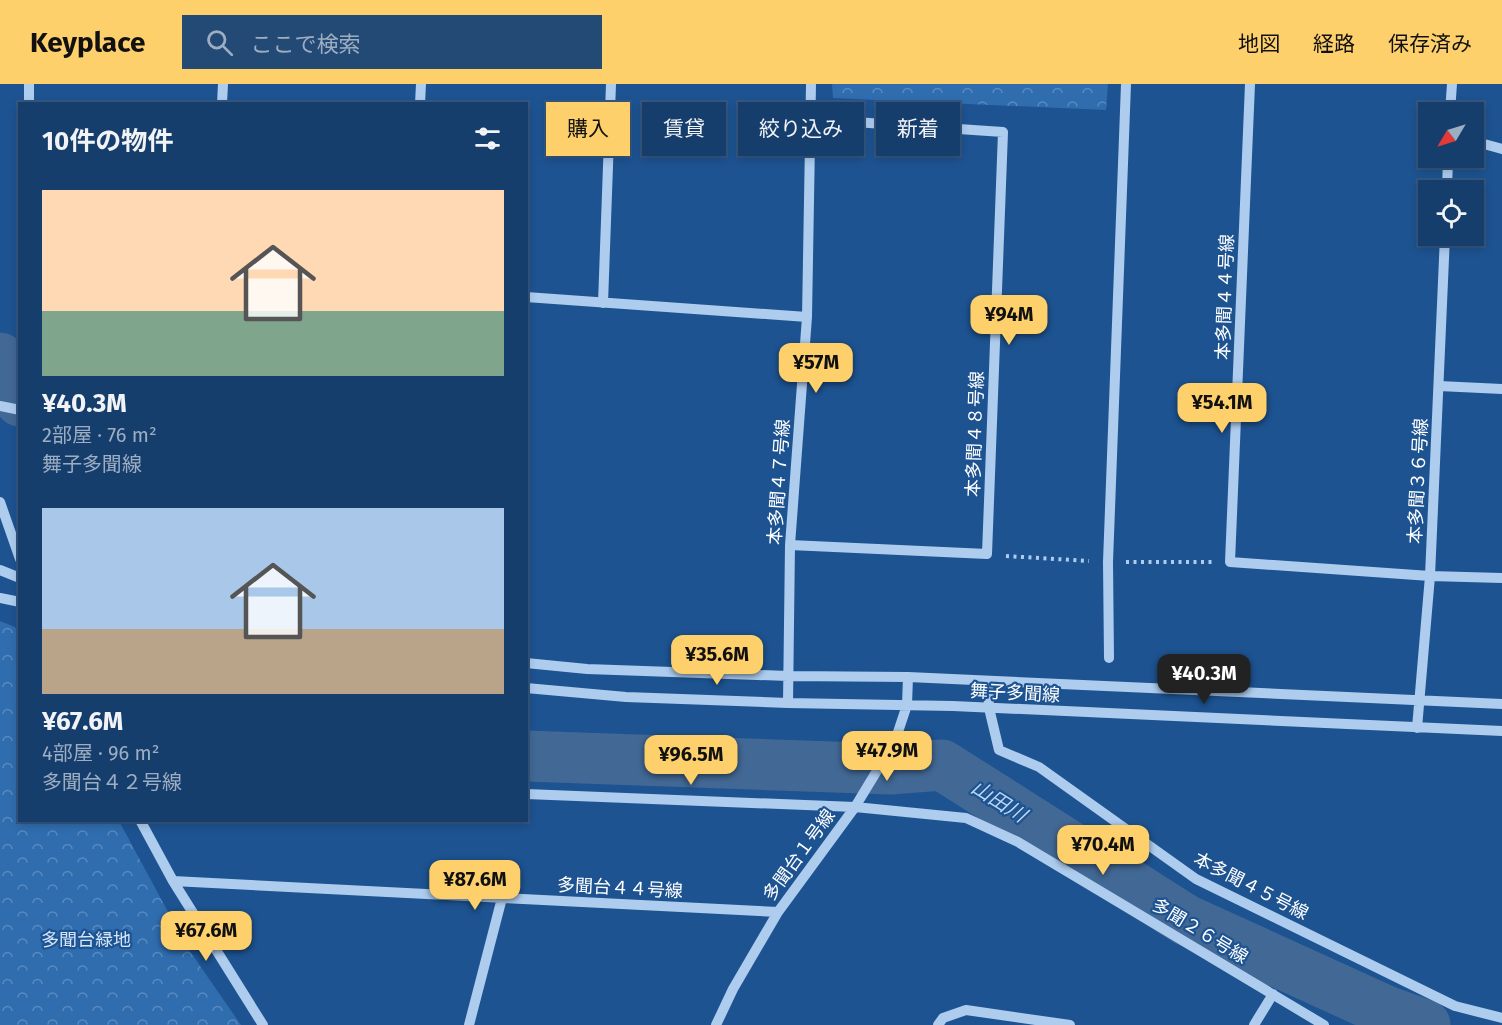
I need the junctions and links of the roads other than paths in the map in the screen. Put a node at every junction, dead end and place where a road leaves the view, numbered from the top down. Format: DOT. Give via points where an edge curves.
graph roads {
  1 [pos="29,84"];
  2 [pos="223,84"];
  3 [pos="421,84"];
  4 [pos="611,84"];
  5 [pos="812,84"];
  6 [pos="1126,84"];
  7 [pos="1250,84"];
  8 [pos="1452,84"];
  9 [pos="28,102"];
  10 [pos="222,102"];
  11 [pos="420,102"];
  12 [pos="811,102"];
  13 [pos="1451,102"];
  14 [pos="864,123"];
  15 [pos="1484,144"];
  16 [pos="1502,149"];
  17 [pos="809,156"];
  18 [pos="1445,246"];
  19 [pos="528,297"];
  20 [pos="603,303"];
  21 [pos="807,317"];
  22 [pos="1439,386"];
  23 [pos="1502,389"];
  24 [pos="0,406"];
  25 [pos="18,410"];
  26 [pos="0,502"];
  27 [pos="0,529"];
  28 [pos="15,535"];
  29 [pos="790,545"];
  30 [pos="0,570"];
  31 [pos="1430,576"];
  32 [pos="18,577"];
  33 [pos="1502,578"];
  34 [pos="0,598"];
  35 [pos="18,602"];
  36 [pos="1109,658"];
  37 [pos="528,663"];
  38 [pos="788,676"];
  39 [pos="908,677"];
  40 [pos="988,682"];
  41 [pos="528,688"];
  42 [pos="1420,700"];
  43 [pos="788,703"];
  44 [pos="1502,704"];
  45 [pos="907,705"];
  46 [pos="989,708"];
  47 [pos="1417,728"];
  48 [pos="1502,731"];
  49 [pos="528,794"];
  50 [pos="855,807"];
  51 [pos="141,822"];
  52 [pos="173,881"];
  53 [pos="502,898"];
  54 [pos="778,912"];
  55 [pos="1273,994"];
  56 [pos="1502,1018"];
  57 [pos="263,1025"];
  58 [pos="469,1025"];
  59 [pos="716,1025"];
  60 [pos="938,1025"];
  61 [pos="1070,1025"];
  62 [pos="1254,1025"];
  63 [pos="1324,1025"];
  1 -- 9 [label="street"];
  2 -- 10 [label="street"];
  3 -- 11 [label="street"];
  4 -- 20 [label="street"];
  5 -- 12 [label="street, 本多聞４７号線"];
  6 -- 36 [label="street" via="1108,562"];
  7 -- 31 [label="street, 本多聞４４号線" via="1230,562"];
  8 -- 13 [label="street"];
  14 -- 29 [label="street, 本多聞４８号線" via="1002,132 987,554"];
  15 -- 16 [label="street"];
  17 -- 21 [label="street, 本多聞４７号線"];
  18 -- 22 [label="street, 本多聞３６号線"];
  19 -- 20 [label="street"];
  20 -- 21 [label="street"];
  21 -- 29 [label="street, 本多聞４７号線"];
  22 -- 23 [label="street"];
  22 -- 31 [label="street, 本多聞３６号線"];
  24 -- 25 [label="street"];
  26 -- 28 [label="street"];
  27 -- 28 [label="street"];
  29 -- 38 [label="street, 本多聞４７号線"];
  30 -- 32 [label="street"];
  31 -- 33 [label="street"];
  31 -- 42 [label="street, 本多聞３６号線"];
  34 -- 35 [label="street"];
  37 -- 38 [label="street, 舞子多聞線"];
  38 -- 39 [label="street, 舞子多聞線"];
  38 -- 43 [label="street, 本多聞４７号線"];
  39 -- 40 [label="street, 舞子多聞線"];
  39 -- 45 [label="street, 多聞台１号線"];
  40 -- 42 [label="street, 舞子多聞線"];
  40 -- 46 [label="street, 本多聞４５号線"];
  41 -- 43 [label="street, 舞子多聞線" via="626,697"];
  42 -- 44 [label="street, 舞子多聞線"];
  42 -- 47 [label="street, 本多聞３６号線"];
  43 -- 45 [label="street, 舞子多聞線"];
  45 -- 46 [label="street, 舞子多聞線"];
  45 -- 50 [label="street, 多聞台１号線" via="895,741"];
  46 -- 47 [label="street, 舞子多聞線"];
  46 -- 56 [label="street, 本多聞４５号線" via="999,750 1039,767 1196,879 1455,1006"];
  47 -- 48 [label="street, 舞子多聞線"];
  49 -- 50 [label="street, 多聞２６号線"];
  50 -- 54 [label="street, 多聞台１号線"];
  50 -- 55 [label="street, 多聞２６号線" via="966,818 1018,842"];
  51 -- 52 [label="street"];
  52 -- 53 [label="street, 多聞台４４号線"];
  52 -- 57 [label="street"];
  53 -- 54 [label="street, 多聞台４４号線"];
  53 -- 58 [label="street"];
  54 -- 59 [label="street, 多聞台１号線"];
  55 -- 62 [label="street"];
  55 -- 63 [label="street, 多聞２６号線"];
  60 -- 61 [label="street" via="943,1017 966,1010"];
}
